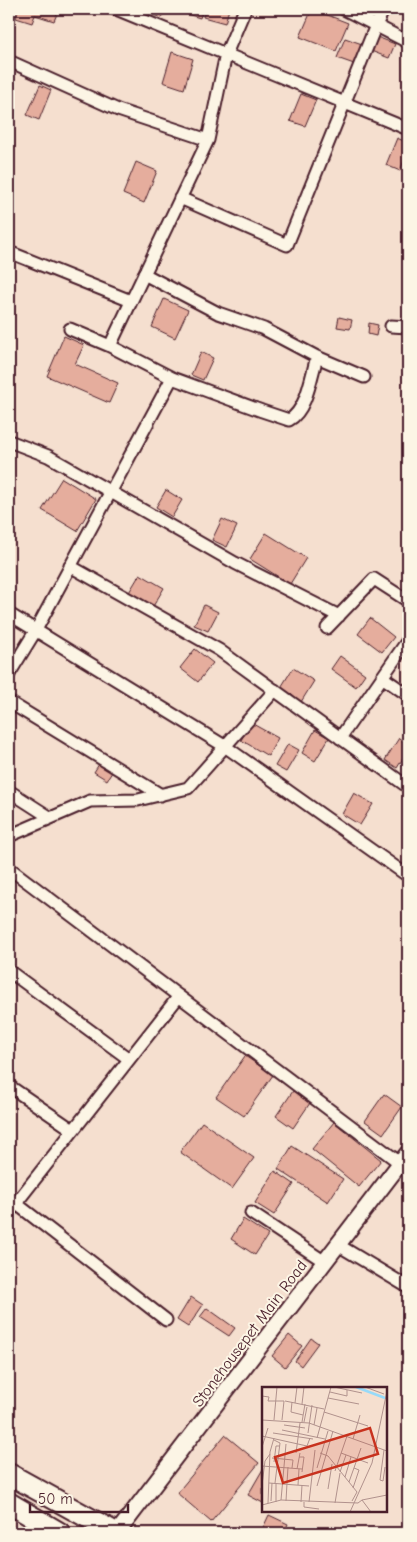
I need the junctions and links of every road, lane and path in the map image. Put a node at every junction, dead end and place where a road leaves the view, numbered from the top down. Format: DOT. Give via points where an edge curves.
graph roads {
  1 [pos="116,9"];
  2 [pos="244,9"];
  3 [pos="344,9"];
  4 [pos="384,9"];
  5 [pos="376,25"];
  6 [pos="408,42"];
  7 [pos="226,54"];
  8 [pos="9,61"];
  9 [pos="345,103"];
  10 [pos="408,129"];
  11 [pos="208,140"];
  12 [pos="180,198"];
  13 [pos="9,252"];
  14 [pos="144,274"];
  15 [pos="131,301"];
  16 [pos="391,326"];
  17 [pos="408,327"];
  18 [pos="70,329"];
  19 [pos="110,346"];
  20 [pos="317,357"];
  21 [pos="364,377"];
  22 [pos="172,378"];
  23 [pos="9,441"];
  24 [pos="110,492"];
  25 [pos="70,566"];
  26 [pos="408,601"];
  27 [pos="9,614"];
  28 [pos="339,616"];
  29 [pos="327,628"];
  30 [pos="36,630"];
  31 [pos="408,640"];
  32 [pos="9,674"];
  33 [pos="382,677"];
  34 [pos="274,690"];
  35 [pos="408,696"];
  36 [pos="9,702"];
  37 [pos="340,738"];
  38 [pos="226,747"];
  39 [pos="408,787"];
  40 [pos="9,791"];
  41 [pos="161,795"];
  42 [pos="51,818"];
  43 [pos="9,836"];
  44 [pos="9,868"];
  45 [pos="408,876"];
  46 [pos="9,970"];
  47 [pos="179,996"];
  48 [pos="129,1059"];
  49 [pos="9,1086"];
  50 [pos="74,1130"];
  51 [pos="404,1158"];
  52 [pos="11,1204"];
  53 [pos="251,1213"];
  54 [pos="338,1245"];
  55 [pos="325,1262"];
  56 [pos="408,1287"];
  57 [pos="166,1320"];
  58 [pos="9,1474"];
  59 [pos="9,1503"];
  60 [pos="114,1532"];
  61 [pos="60,1533"];
  1 -- 7 [label="street"];
  2 -- 7 [label="street"];
  3 -- 5 [label="street"];
  4 -- 5 [label="street"];
  5 -- 6 [label="street"];
  5 -- 9 [label="street"];
  7 -- 9 [label="street"];
  7 -- 11 [label="street"];
  8 -- 11 [label="street" via="118,110"];
  9 -- 10 [label="street"];
  9 -- 12 [label="street" via="287,245"];
  11 -- 12 [label="street"];
  12 -- 14 [label="street"];
  13 -- 15 [label="street"];
  14 -- 15 [label="street"];
  14 -- 20 [label="street" via="218,313 264,329"];
  15 -- 19 [label="street"];
  16 -- 17 [label="street"];
  18 -- 19 [label="street"];
  19 -- 22 [label="street"];
  20 -- 21 [label="street"];
  20 -- 22 [label="street" via="302,408 289,420"];
  22 -- 24 [label="street"];
  23 -- 24 [label="street" via="48,456"];
  24 -- 25 [label="street"];
  24 -- 28 [label="street" via="235,563"];
  25 -- 30 [label="street"];
  25 -- 34 [label="street" via="220,650"];
  26 -- 28 [label="street" via="374,579"];
  27 -- 30 [label="street"];
  28 -- 29 [label="street"];
  30 -- 32 [label="street"];
  30 -- 38 [label="street"];
  31 -- 33 [label="street"];
  33 -- 35 [label="street"];
  33 -- 37 [label="street"];
  34 -- 37 [label="street"];
  34 -- 38 [label="street"];
  36 -- 41 [label="street"];
  37 -- 39 [label="street"];
  38 -- 41 [label="street" via="188,788"];
  38 -- 45 [label="street"];
  40 -- 42 [label="street"];
  41 -- 42 [label="street" via="138,800 90,801"];
  42 -- 43 [label="street"];
  44 -- 47 [label="street"];
  46 -- 48 [label="street"];
  47 -- 48 [label="street"];
  47 -- 51 [label="street"];
  48 -- 50 [label="street"];
  49 -- 50 [label="street"];
  50 -- 52 [label="street"];
  51 -- 54 [label="main road, Stonehousepet Main Road"];
  52 -- 57 [label="street"];
  53 -- 55 [label="street"];
  54 -- 55 [label="main road, Stonehousepet Main Road"];
  54 -- 56 [label="street"];
  55 -- 60 [label="main road, Stonehousepet Main Road"];
  58 -- 60 [label="highway"];
  59 -- 61 [label="highway"];
}
